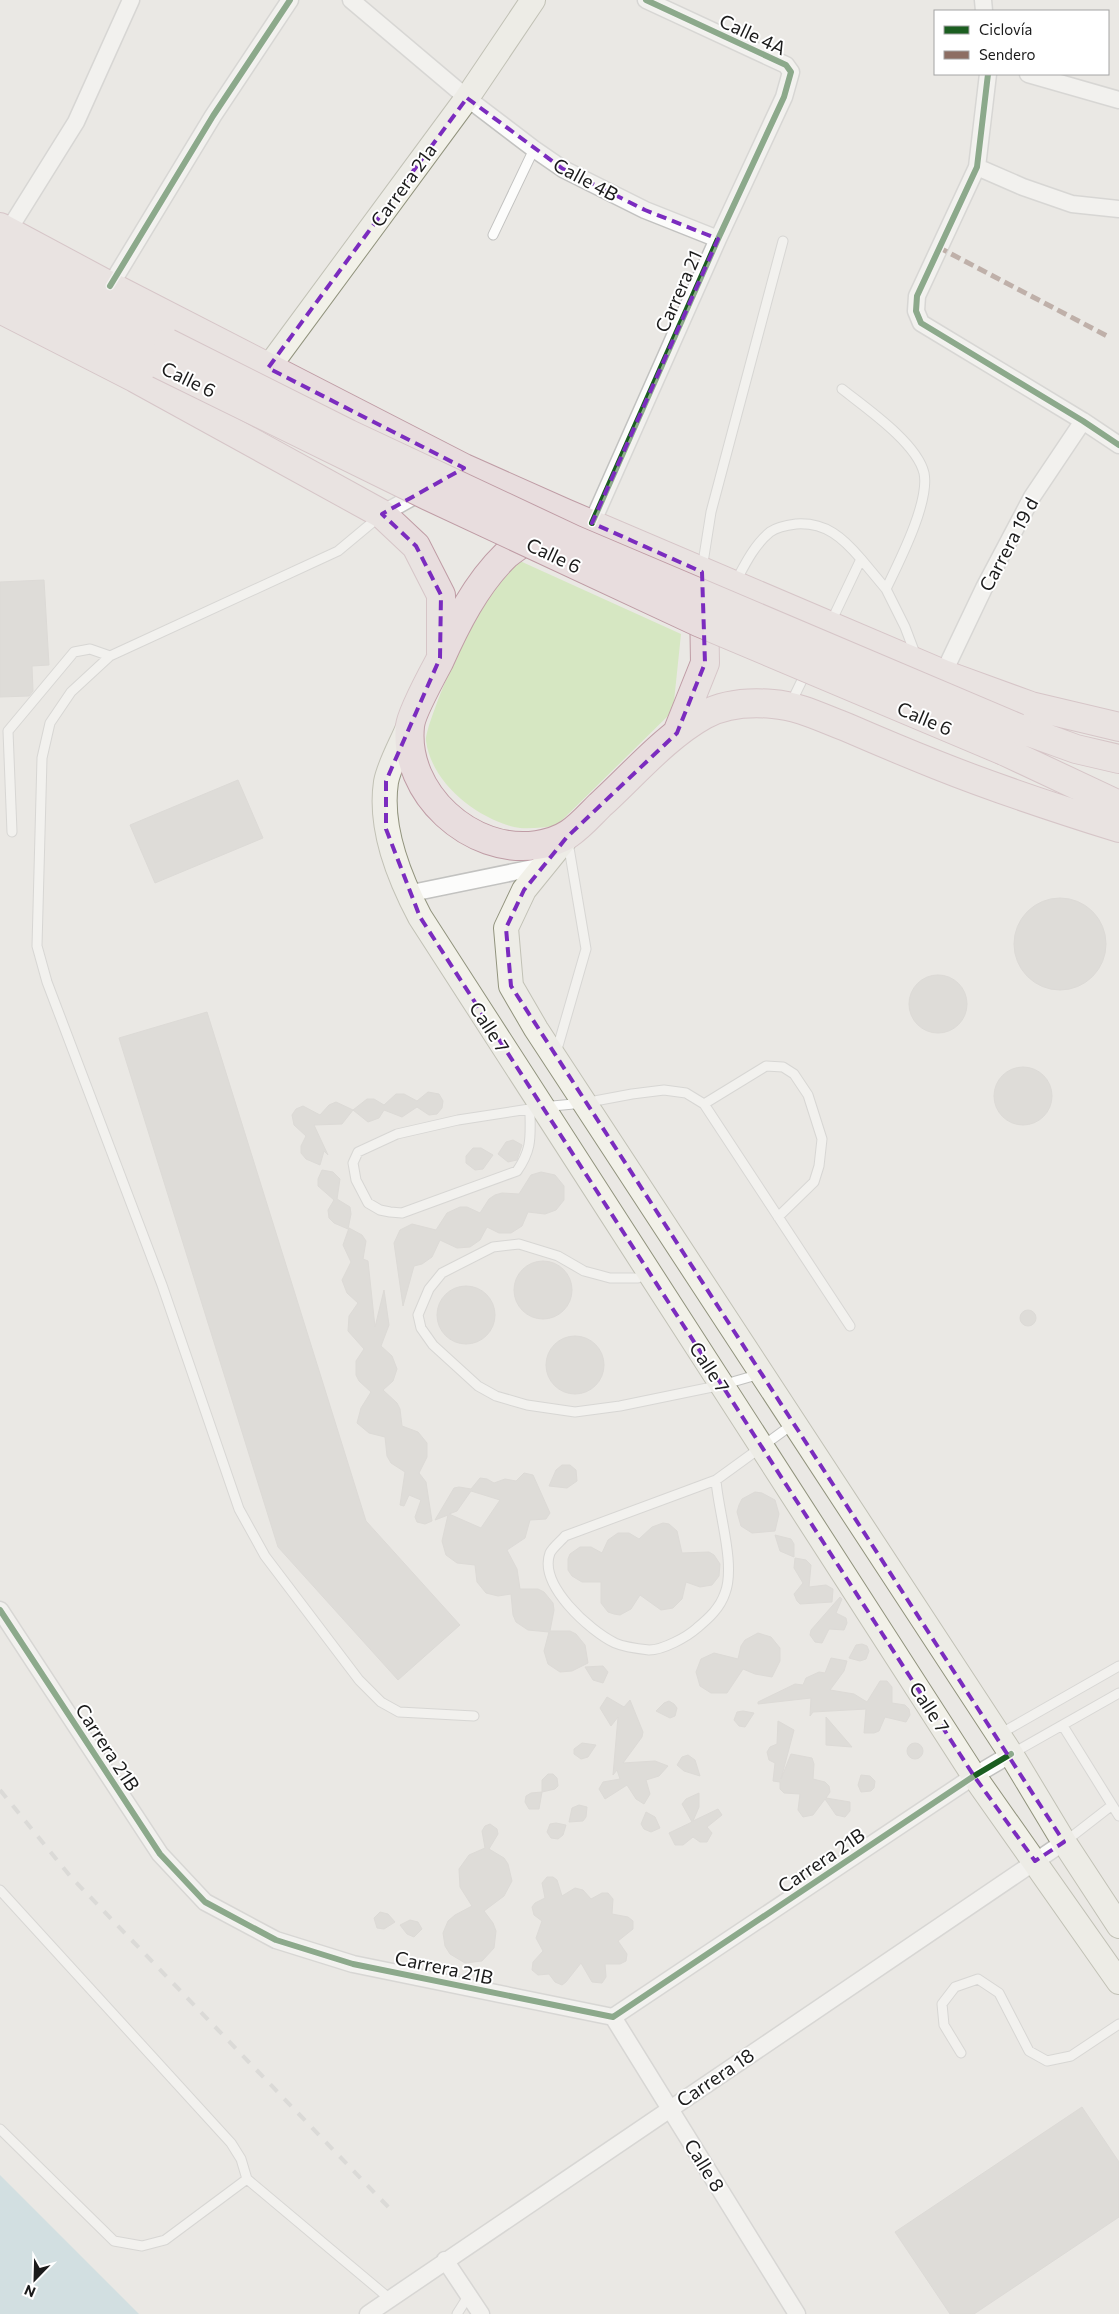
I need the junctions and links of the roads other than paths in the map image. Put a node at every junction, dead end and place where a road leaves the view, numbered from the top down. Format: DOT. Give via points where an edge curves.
graph roads {
  1 [pos="131,0"];
  2 [pos="290,0"];
  3 [pos="351,0"];
  4 [pos="533,0"];
  5 [pos="646,0"];
  6 [pos="791,72"];
  7 [pos="988,75"];
  8 [pos="1032,75"];
  9 [pos="467,98"];
  10 [pos="1119,100"];
  11 [pos="534,149"];
  12 [pos="977,167"];
  13 [pos="1119,209"];
  14 [pos="494,235"];
  15 [pos="2,237"];
  16 [pos="718,239"];
  17 [pos="783,242"];
  18 [pos="0,281"];
  19 [pos="110,286"];
  20 [pos="0,309"];
  21 [pos="163,353"];
  22 [pos="268,368"];
  23 [pos="842,389"];
  24 [pos="1083,420"];
  25 [pos="1119,445"];
  26 [pos="464,468"];
  27 [pos="565,513"];
  28 [pos="382,514"];
  29 [pos="592,523"];
  30 [pos="861,559"];
  31 [pos="702,572"];
  32 [pos="734,586"];
  33 [pos="886,589"];
  34 [pos="829,625"];
  35 [pos="110,656"];
  36 [pos="440,658"];
  37 [pos="918,663"];
  38 [pos="943,674"];
  39 [pos="790,706"];
  40 [pos="410,725"];
  41 [pos="1119,727"];
  42 [pos="677,734"];
  43 [pos="1119,759"];
  44 [pos="1119,805"];
  45 [pos="1119,828"];
  46 [pos="12,832"];
  47 [pos="567,837"];
  48 [pos="543,866"];
  49 [pos="408,894"];
  50 [pos="554,1058"];
  51 [pos="584,1103"];
  52 [pos="704,1104"];
  53 [pos="536,1108"];
  54 [pos="778,1217"];
  55 [pos="648,1270"];
  56 [pos="850,1326"];
  57 [pos="761,1374"];
  58 [pos="722,1385"];
  59 [pos="794,1424"];
  60 [pos="762,1447"];
  61 [pos="716,1480"];
  62 [pos="0,1610"];
  63 [pos="1119,1666"];
  64 [pos="1119,1693"];
  65 [pos="474,1716"];
  66 [pos="1063,1726"];
  67 [pos="1004,1745"];
  68 [pos="974,1776"];
  69 [pos="1111,1806"];
  70 [pos="1119,1816"];
  71 [pos="1064,1842"];
  72 [pos="1034,1861"];
  73 [pos="0,1890"];
  74 [pos="1119,1926"];
  75 [pos="1119,1982"];
  76 [pos="613,2017"];
  77 [pos="1119,2024"];
  78 [pos="961,2053"];
  79 [pos="670,2108"];
  80 [pos="0,2129"];
  81 [pos="248,2179"];
  82 [pos="445,2260"];
  83 [pos="469,2294"];
  84 [pos="390,2300"];
  85 [pos="368,2314"];
  86 [pos="457,2314"];
  87 [pos="481,2314"];
  88 [pos="797,2314"];
  1 -- 15 [label="street" via="76,122"];
  2 -- 19 [label="street" via="213,116"];
  3 -- 9 [label="street, Calle 4B"];
  4 -- 9 [label="main road, Carrera 21a"];
  5 -- 6 [label="street, Calle 4A" via="786,65"];
  6 -- 16 [label="street, Carrera 21" via="784,97"];
  7 -- 12 [label="street"];
  8 -- 10 [label="street"];
  9 -- 11 [label="street, Calle 4B"];
  9 -- 22 [label="main road, Carrera 21a"];
  11 -- 14 [label="lane"];
  11 -- 16 [label="street, Calle 4B" via="563,169 645,210"];
  12 -- 13 [label="street" via="1072,204"];
  12 -- 24 [label="street" via="917,296 916,311 921,323"];
  15 -- 19 [label="highway"];
  15 -- 21 [label="highway, Calle 6"];
  16 -- 29 [label="street, Carrera 21"];
  17 -- 31 [label="lane" via="718,485"];
  18 -- 21 [label="highway, Calle 6"];
  19 -- 22 [label="highway"];
  20 -- 28 [label="highway" via="135,378"];
  21 -- 43 [label="highway, Calle 6, bridge" via="349,434 566,536 1018,728 1076,749"];
  21 -- 44 [label="highway, Calle 6, bridge" via="428,496 689,618 1004,752"];
  22 -- 26 [label="highway"];
  23 -- 33 [label="lane" via="884,422 910,448 924,473 922,497 910,536"];
  24 -- 25 [label="street"];
  24 -- 38 [label="street, Carrera 19 d" via="1032,497"];
  26 -- 27 [label="highway"];
  26 -- 28 [label="street"];
  27 -- 29 [label="highway"];
  27 -- 36 [label="highway" via="507,554 472,598"];
  28 -- 35 [label="lane" via="338,551"];
  28 -- 36 [label="highway" via="416,546 441,595"];
  29 -- 31 [label="highway"];
  30 -- 32 [label="lane" via="845,541 827,528 808,524 788,525 771,532 757,547"];
  30 -- 33 [label="lane"];
  30 -- 34 [label="lane"];
  31 -- 32 [label="highway"];
  31 -- 42 [label="highway" via="705,663"];
  32 -- 34 [label="highway"];
  33 -- 37 [label="lane"];
  34 -- 37 [label="highway"];
  34 -- 39 [label="lane"];
  35 -- 46 [label="lane" via="90,649 74,652 8,731"];
  35 -- 65 [label="lane" via="71,692 50,723 42,758 37,946 47,982 162,1285 239,1508 265,1556 359,1680 381,1702 399,1712"];
  36 -- 40 [label="highway"];
  37 -- 38 [label="highway"];
  38 -- 41 [label="highway" via="1031,706"];
  39 -- 42 [label="highway" via="737,704 705,714"];
  39 -- 45 [label="highway" via="1049,807"];
  40 -- 47 [label="highway" via="412,758 424,788 444,814 471,833 502,844 535,845"];
  40 -- 49 [label="main road, Calle 7" via="386,781 386,829"];
  42 -- 47 [label="highway"];
  47 -- 48 [label="main road, Calle 7"];
  47 -- 50 [label="lane" via="586,949"];
  48 -- 49 [label="street"];
  48 -- 50 [label="main road, Calle 7" via="524,890 506,928 511,986"];
  49 -- 53 [label="main road, Calle 7"];
  50 -- 51 [label="main road, Calle 7"];
  51 -- 52 [label="lane" via="664,1090 686,1093"];
  51 -- 53 [label="lane"];
  51 -- 57 [label="main road, Calle 7"];
  52 -- 54 [label="lane"];
  52 -- 54 [label="lane" via="766,1066 783,1067 794,1074 808,1095 822,1139 819,1166 814,1182"];
  53 -- 53 [label="lane" via="528,1156 517,1171 402,1213 380,1210 368,1203 356,1180 353,1163 358,1152 397,1134 458,1120"];
  53 -- 55 [label="main road, Calle 7"];
  54 -- 56 [label="lane"];
  55 -- 58 [label="main road, Calle 7"];
  55 -- 58 [label="lane" via="638,1278 610,1278 584,1271 558,1256 519,1244 493,1247 442,1273 429,1288 418,1315 421,1328 433,1346 478,1386 496,1396 527,1405 575,1412"];
  57 -- 58 [label="lane"];
  57 -- 59 [label="main road, Calle 7"];
  58 -- 60 [label="main road, Calle 7"];
  59 -- 60 [label="lane"];
  59 -- 67 [label="main road, Calle 7"];
  60 -- 61 [label="lane"];
  60 -- 68 [label="main road, Calle 7"];
  61 -- 61 [label="lane" via="728,1559 726,1592 713,1615 685,1638 650,1650 616,1644 580,1619 559,1592 548,1568 550,1552 565,1536"];
  62 -- 76 [label="street, Carrera 21B" via="160,1854 205,1902 276,1940 353,1964"];
  63 -- 67 [label="lane"];
  64 -- 66 [label="lane"];
  66 -- 67 [label="lane"];
  66 -- 69 [label="lane"];
  67 -- 68 [label="street, Carrera 21B"];
  67 -- 71 [label="main road, Calle 7"];
  68 -- 72 [label="main road, Calle 7"];
  68 -- 76 [label="street, Carrera 21B"];
  69 -- 70 [label="lane"];
  69 -- 71 [label="lane"];
  71 -- 72 [label="street, Carrera 18"];
  71 -- 74 [label="main road, Calle 7"];
  72 -- 75 [label="main road, Calle 7"];
  72 -- 79 [label="street, Carrera 18"];
  73 -- 81 [label="lane" via="231,2143"];
  76 -- 79 [label="street, Calle 8"];
  77 -- 78 [label="lane" via="1070,2056 1047,2061 1029,2052 999,1993 978,1979 955,1987 942,2004 944,2025"];
  79 -- 82 [label="street, Carrera 18"];
  79 -- 88 [label="street, Calle 8"];
  80 -- 81 [label="lane" via="114,2241 142,2246 165,2240"];
  81 -- 84 [label="lane"];
  82 -- 83 [label="street"];
  82 -- 84 [label="street, Carrera 18"];
  83 -- 86 [label="lane"];
  83 -- 87 [label="street"];
  84 -- 85 [label="street, Carrera 18"];
}
